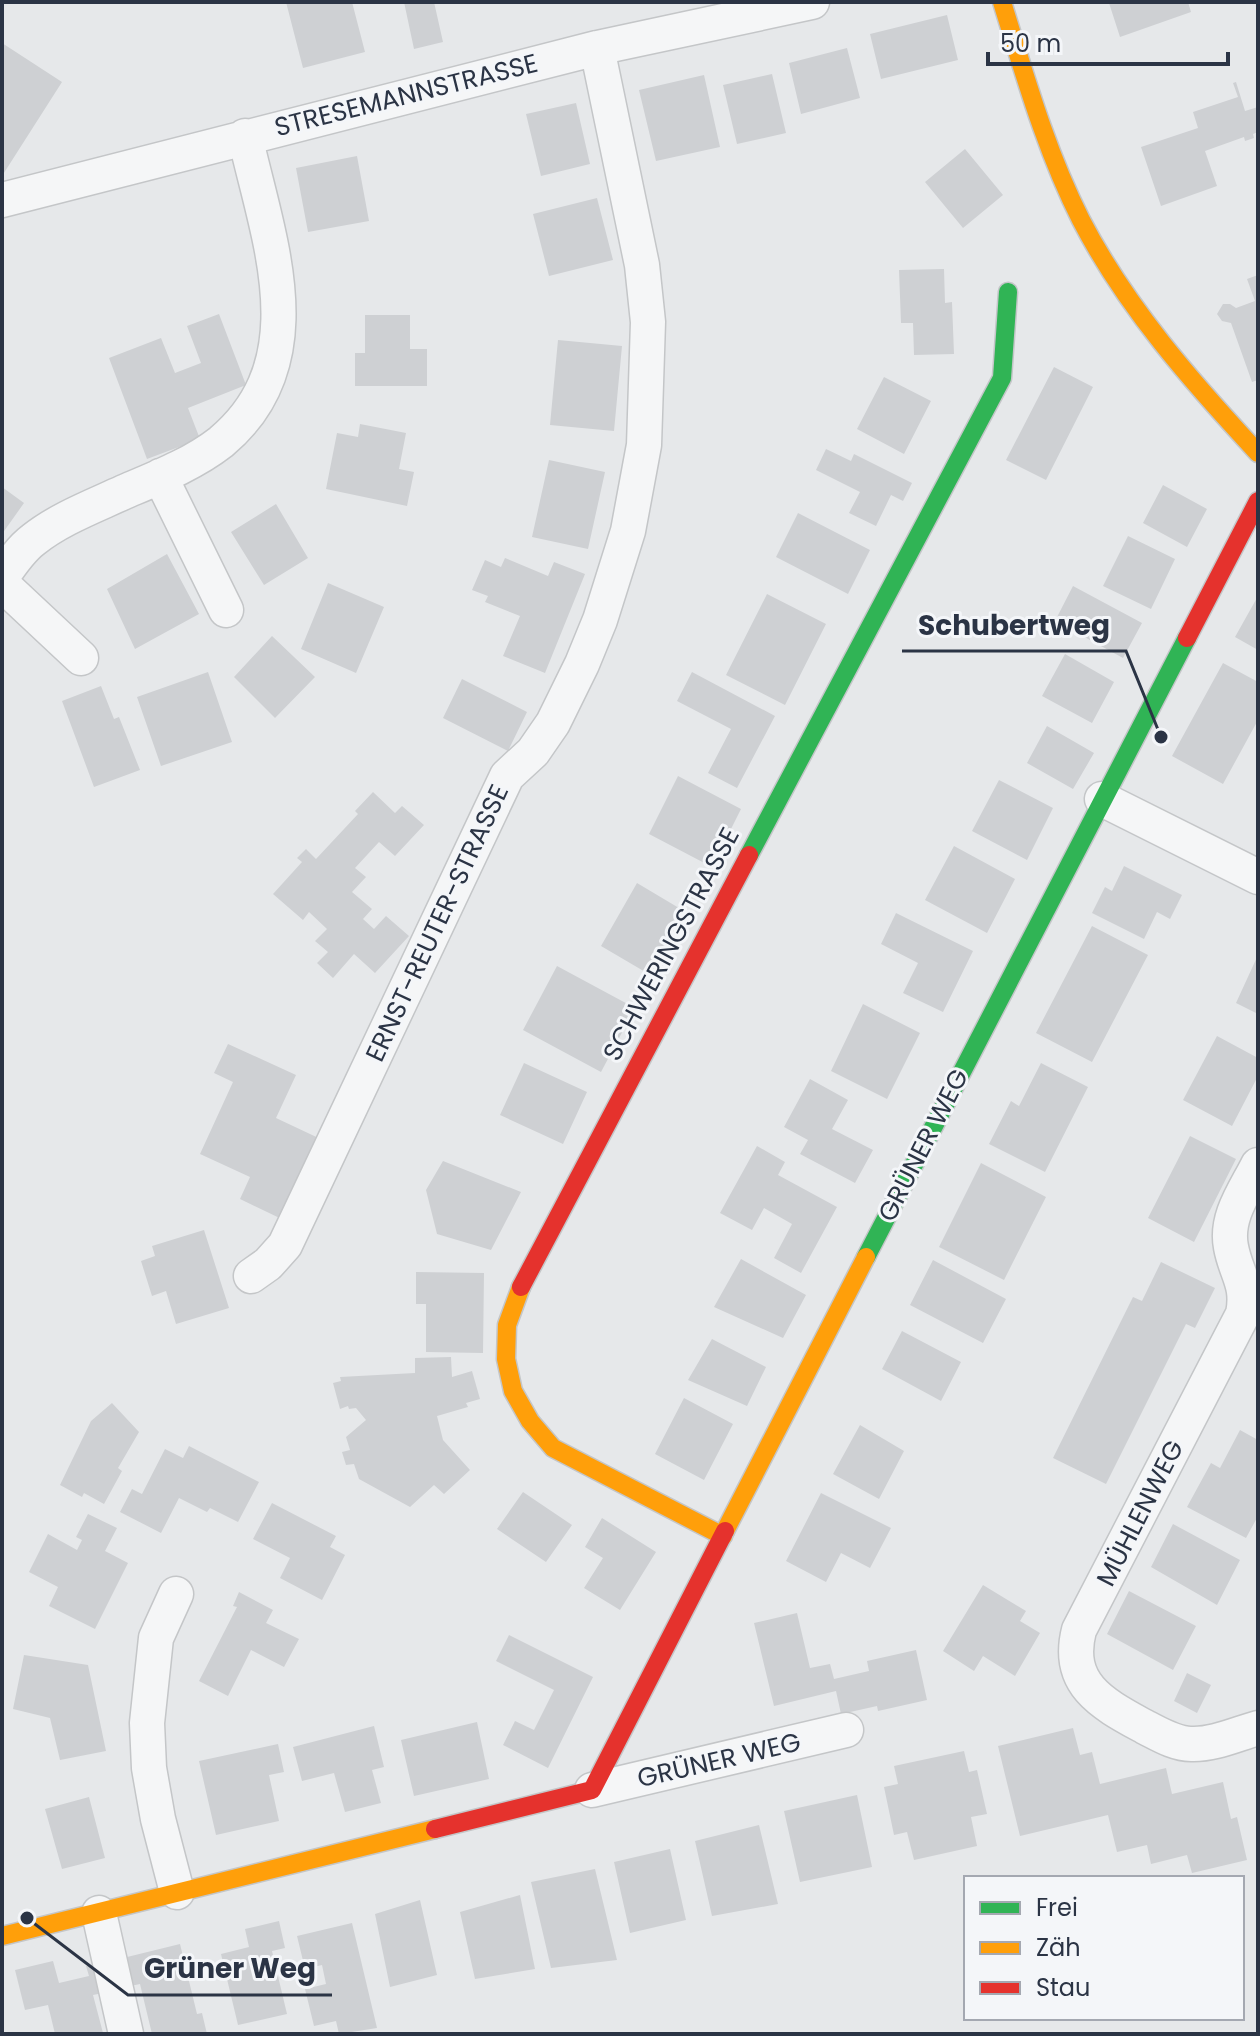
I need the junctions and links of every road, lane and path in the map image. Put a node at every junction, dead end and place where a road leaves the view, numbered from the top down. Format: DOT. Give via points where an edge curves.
graph roads {
  1 [pos="812,2"];
  2 [pos="1002,2"];
  3 [pos="597,48"];
  4 [pos="245,136"];
  5 [pos="2,200"];
  6 [pos="1008,292"];
  7 [pos="1258,453"];
  8 [pos="160,476"];
  9 [pos="1258,501"];
  10 [pos="2,577"];
  11 [pos="2,584"];
  12 [pos="226,610"];
  13 [pos="81,658"];
  14 [pos="1102,799"];
  15 [pos="1258,877"];
  16 [pos="1258,1165"];
  17 [pos="251,1276"];
  18 [pos="723,1536"];
  19 [pos="176,1594"];
  20 [pos="1258,1728"];
  21 [pos="846,1730"];
  22 [pos="592,1790"];
  23 [pos="177,1892"];
  24 [pos="99,1913"];
  25 [pos="2,1936"];
  26 [pos="126,2034"];
  1 -- 3 [label="street, STRESEMANNSTRASSE"];
  2 -- 7 [label="street" via="1059,170 1095,245 1146,323"];
  3 -- 4 [label="street, STRESEMANNSTRASSE"];
  3 -- 17 [label="street, ERNST-REUTER-STRASSE" via="642,265 648,322 644,445 628,531 600,620 553,723 507,776 285,1245"];
  4 -- 5 [label="street, STRESEMANNSTRASSE"];
  4 -- 8 [label="street" via="280,306 272,370 236,427 198,457"];
  6 -- 18 [label="street, SCHWERINGSTRASSE" via="1002,378 530,1269 507,1325 506,1359 513,1391 553,1448"];
  8 -- 10 [label="street" via="33,540"];
  8 -- 12 [label="street"];
  9 -- 14 [label="street, GRÜNER WEG"];
  11 -- 13 [label="street"];
  14 -- 15 [label="street"];
  14 -- 18 [label="street, GRÜNER WEG"];
  16 -- 20 [label="street, MÜHLENWEG" via="1229,1231 1244,1282 1243,1314 1074,1647 1080,1676 1095,1696 1168,1739 1191,1744"];
  18 -- 22 [label="street, GRÜNER WEG"];
  19 -- 23 [label="street" via="156,1638 147,1723 158,1819"];
  21 -- 22 [label="street, GRÜNER WEG"];
  22 -- 23 [label="street, GRÜNER WEG"];
  23 -- 24 [label="street, GRÜNER WEG"];
  24 -- 25 [label="street, GRÜNER WEG"];
  24 -- 26 [label="street"];
}
